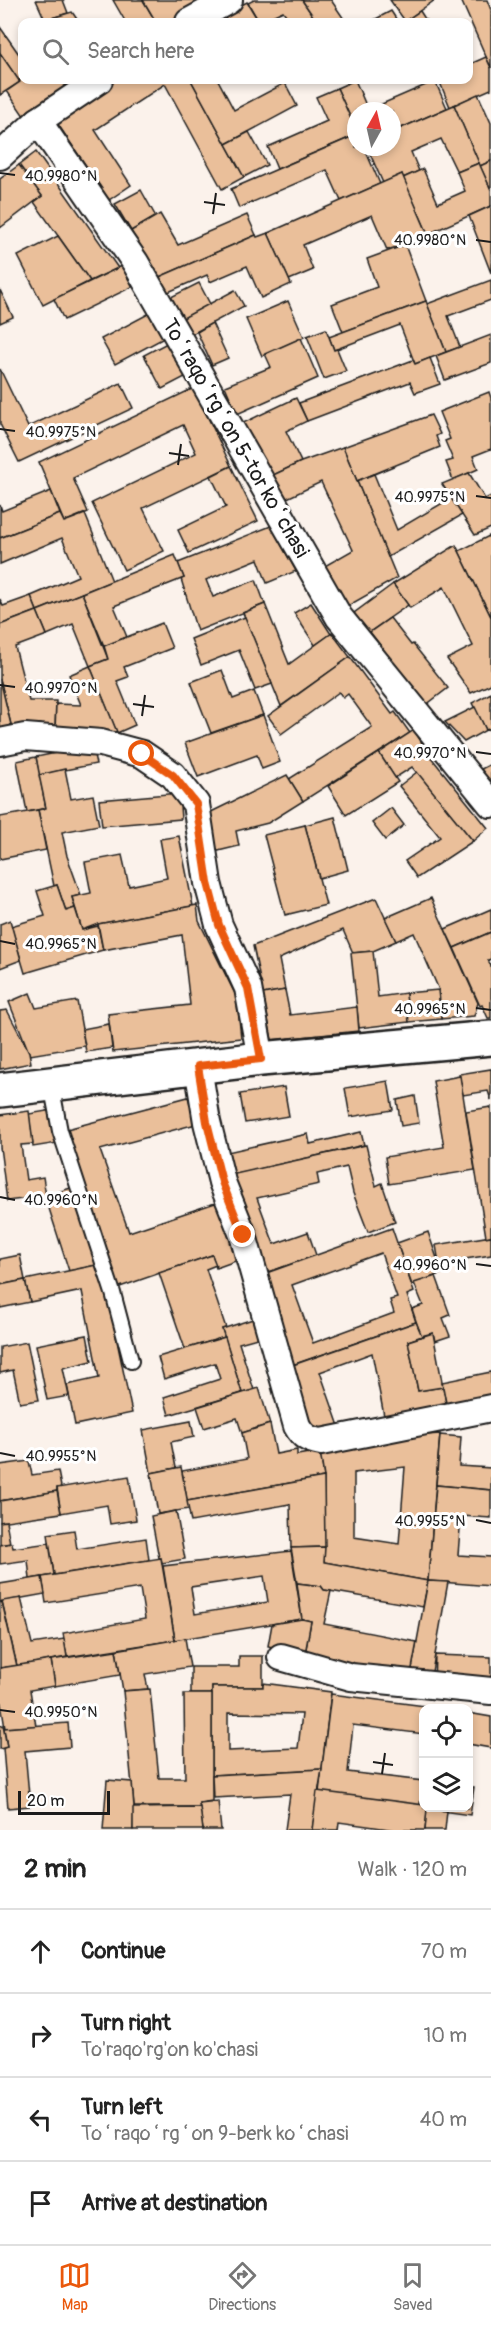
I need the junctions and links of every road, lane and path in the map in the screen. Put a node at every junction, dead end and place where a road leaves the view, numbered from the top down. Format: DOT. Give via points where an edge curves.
graph roads {
  1 [pos="229,0"];
  2 [pos="196,18"];
  3 [pos="93,84"];
  4 [pos="39,121"];
  5 [pos="0,156"];
  6 [pos="0,742"];
  7 [pos="491,804"];
  8 [pos="491,1038"];
  9 [pos="261,1059"];
  10 [pos="198,1066"];
  11 [pos="51,1084"];
  12 [pos="0,1090"];
  13 [pos="131,1361"];
  14 [pos="491,1408"];
  15 [pos="281,1657"];
  16 [pos="491,1691"];
  1 -- 2 [label="street"];
  3 -- 4 [label="street"];
  4 -- 5 [label="street"];
  4 -- 7 [label="street, Toʻraqoʻrgʻon 5-tor koʻchasi" via="135,262 339,617"];
  6 -- 9 [label="street" via="24,737 101,743 142,754 173,775 196,804 208,883 219,925 248,988"];
  8 -- 9 [label="street"];
  9 -- 10 [label="street"];
  10 -- 11 [label="street"];
  10 -- 14 [label="street" via="222,1182 243,1235 302,1434 321,1442"];
  11 -- 12 [label="street"];
  11 -- 13 [label="lane" via="60,1131"];
  15 -- 16 [label="street" via="351,1677"];
}
